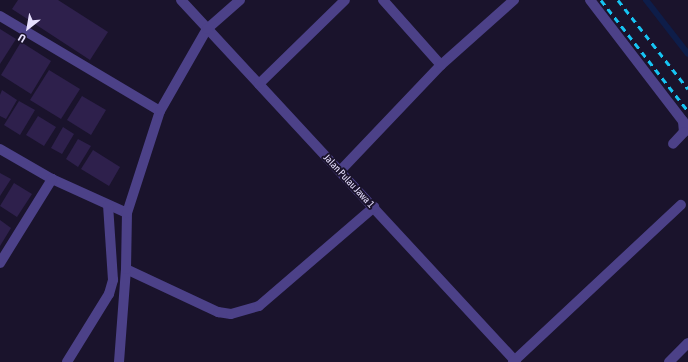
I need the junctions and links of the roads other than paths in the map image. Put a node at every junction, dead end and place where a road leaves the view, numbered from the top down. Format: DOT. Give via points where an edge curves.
graph roads {
  1 [pos="181,0"];
  2 [pos="240,0"];
  3 [pos="345,0"];
  4 [pos="384,0"];
  5 [pos="514,0"];
  6 [pos="590,0"];
  7 [pos="0,16"];
  8 [pos="207,28"];
  9 [pos="441,65"];
  10 [pos="259,84"];
  11 [pos="160,111"];
  12 [pos="673,144"];
  13 [pos="0,149"];
  14 [pos="340,171"];
  15 [pos="52,179"];
  16 [pos="108,205"];
  17 [pos="681,205"];
  18 [pos="374,207"];
  19 [pos="127,213"];
  20 [pos="0,263"];
  21 [pos="126,269"];
  22 [pos="688,343"];
  23 [pos="514,361"];
  24 [pos="66,362"];
  25 [pos="119,362"];
  26 [pos="668,362"];
  1 -- 8 [label="street, Jalan Pulau Jawa 1"];
  2 -- 8 [label="street"];
  3 -- 10 [label="street"];
  4 -- 9 [label="street"];
  5 -- 9 [label="street"];
  6 -- 12 [label="street" via="684,121 684,132"];
  7 -- 11 [label="street"];
  8 -- 10 [label="street, Jalan Pulau Jawa 1"];
  8 -- 11 [label="street"];
  9 -- 14 [label="street"];
  10 -- 14 [label="street, Jalan Pulau Jawa 1"];
  11 -- 19 [label="street"];
  13 -- 15 [label="street"];
  14 -- 18 [label="street, Jalan Pulau Jawa 1"];
  15 -- 16 [label="street"];
  15 -- 20 [label="street"];
  16 -- 19 [label="street"];
  16 -- 24 [label="street" via="113,280 109,294"];
  17 -- 23 [label="street"];
  18 -- 21 [label="street" via="259,306 232,314 218,312"];
  18 -- 23 [label="street, Jalan Pulau Jawa 1"];
  19 -- 21 [label="street"];
  21 -- 25 [label="street"];
  22 -- 26 [label="street"];
}
